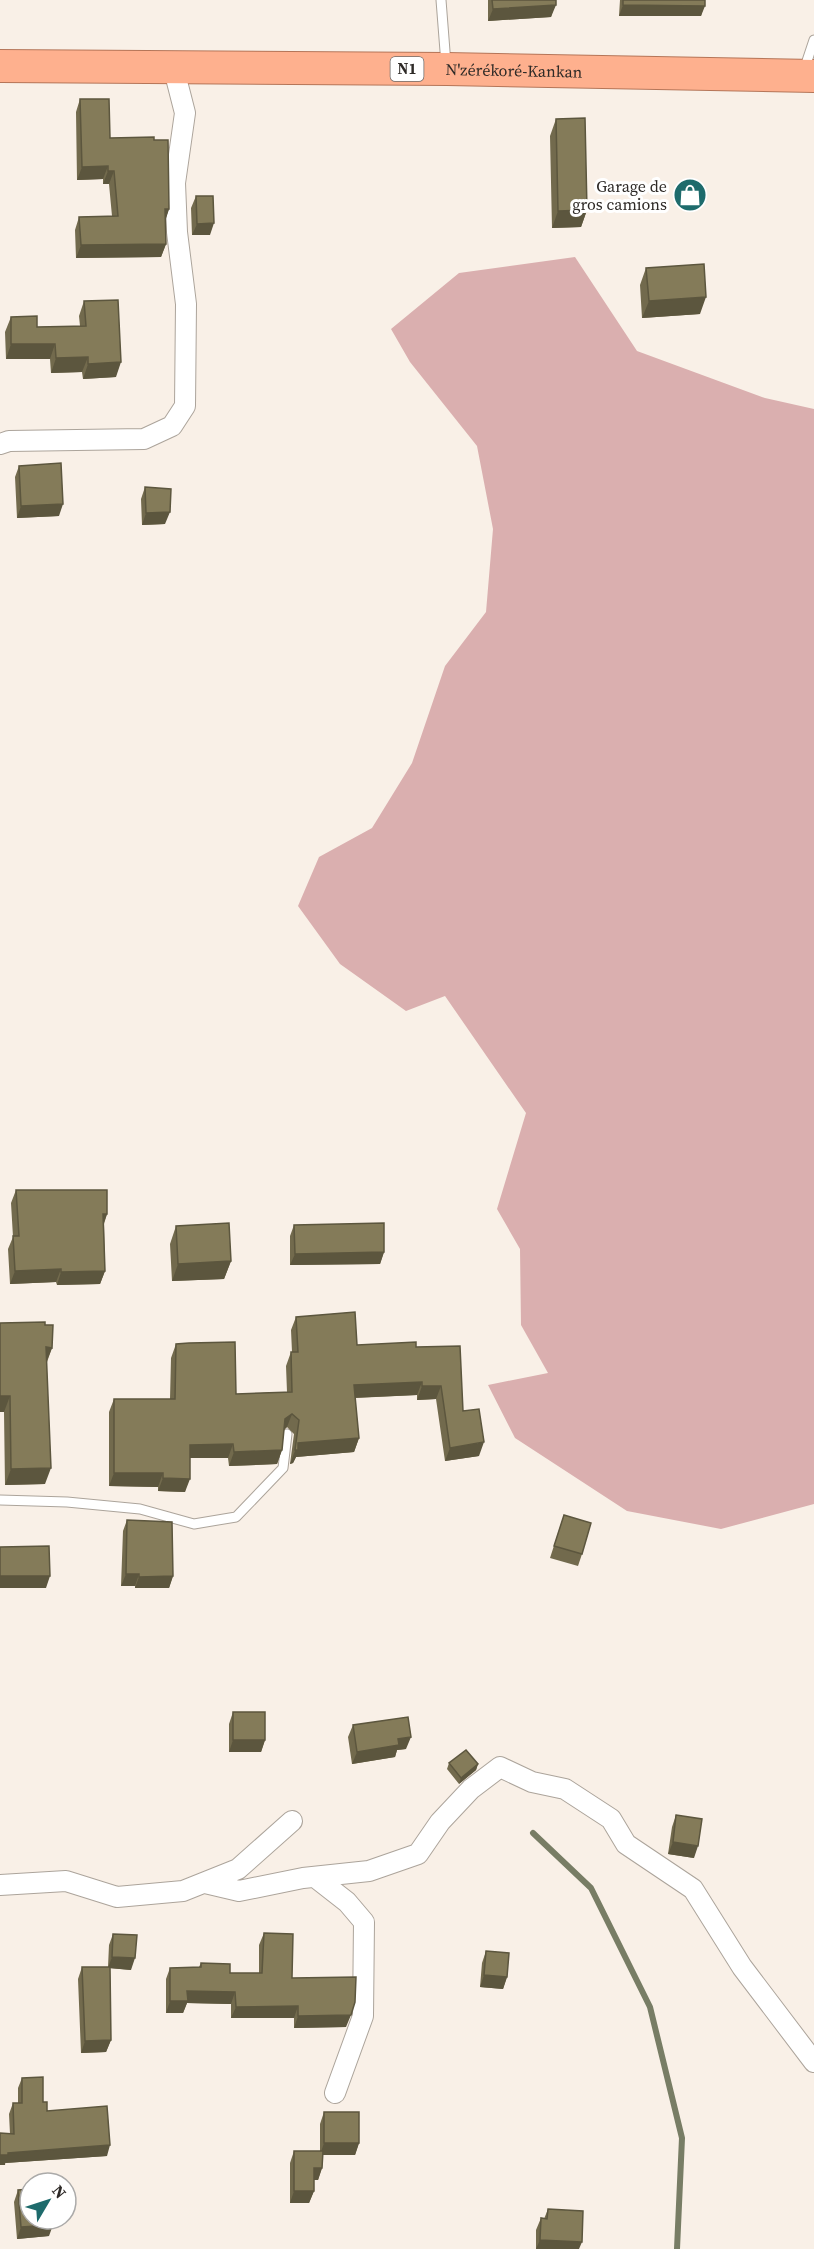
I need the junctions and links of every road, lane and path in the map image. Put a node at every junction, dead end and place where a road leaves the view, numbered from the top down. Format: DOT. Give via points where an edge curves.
graph roads {
  1 [pos="441,0"];
  2 [pos="814,40"];
  3 [pos="0,66"];
  4 [pos="173,66"];
  5 [pos="447,69"];
  6 [pos="808,76"];
  7 [pos="0,444"];
  8 [pos="287,1434"];
  9 [pos="0,1500"];
  10 [pos="292,1821"];
  11 [pos="315,1877"];
  12 [pos="205,1883"];
  13 [pos="0,1885"];
  14 [pos="814,2062"];
  15 [pos="334,2093"];
  1 -- 5 [label="lane"];
  2 -- 6 [label="lane"];
  3 -- 4 [label="highway, N'zérékoré-Kankan / N1"];
  4 -- 5 [label="highway, N'zérékoré-Kankan / N1"];
  4 -- 7 [label="street" via="185,113 175,183 186,304 185,406 172,426 144,439 72,438"];
  5 -- 6 [label="highway, N'zérékoré-Kankan / N1"];
  8 -- 9 [label="lane" via="283,1468 236,1517 194,1524 140,1509"];
  10 -- 12 [label="street" via="238,1869"];
  11 -- 12 [label="street" via="239,1891"];
  11 -- 14 [label="street" via="369,1871 418,1854 440,1822 471,1789 500,1767 532,1782 565,1789 611,1819 626,1844 693,1889 742,1967"];
  11 -- 15 [label="street" via="347,1902 364,1922 363,2016"];
  12 -- 13 [label="street" via="183,1892 117,1897 66,1881"];
}
